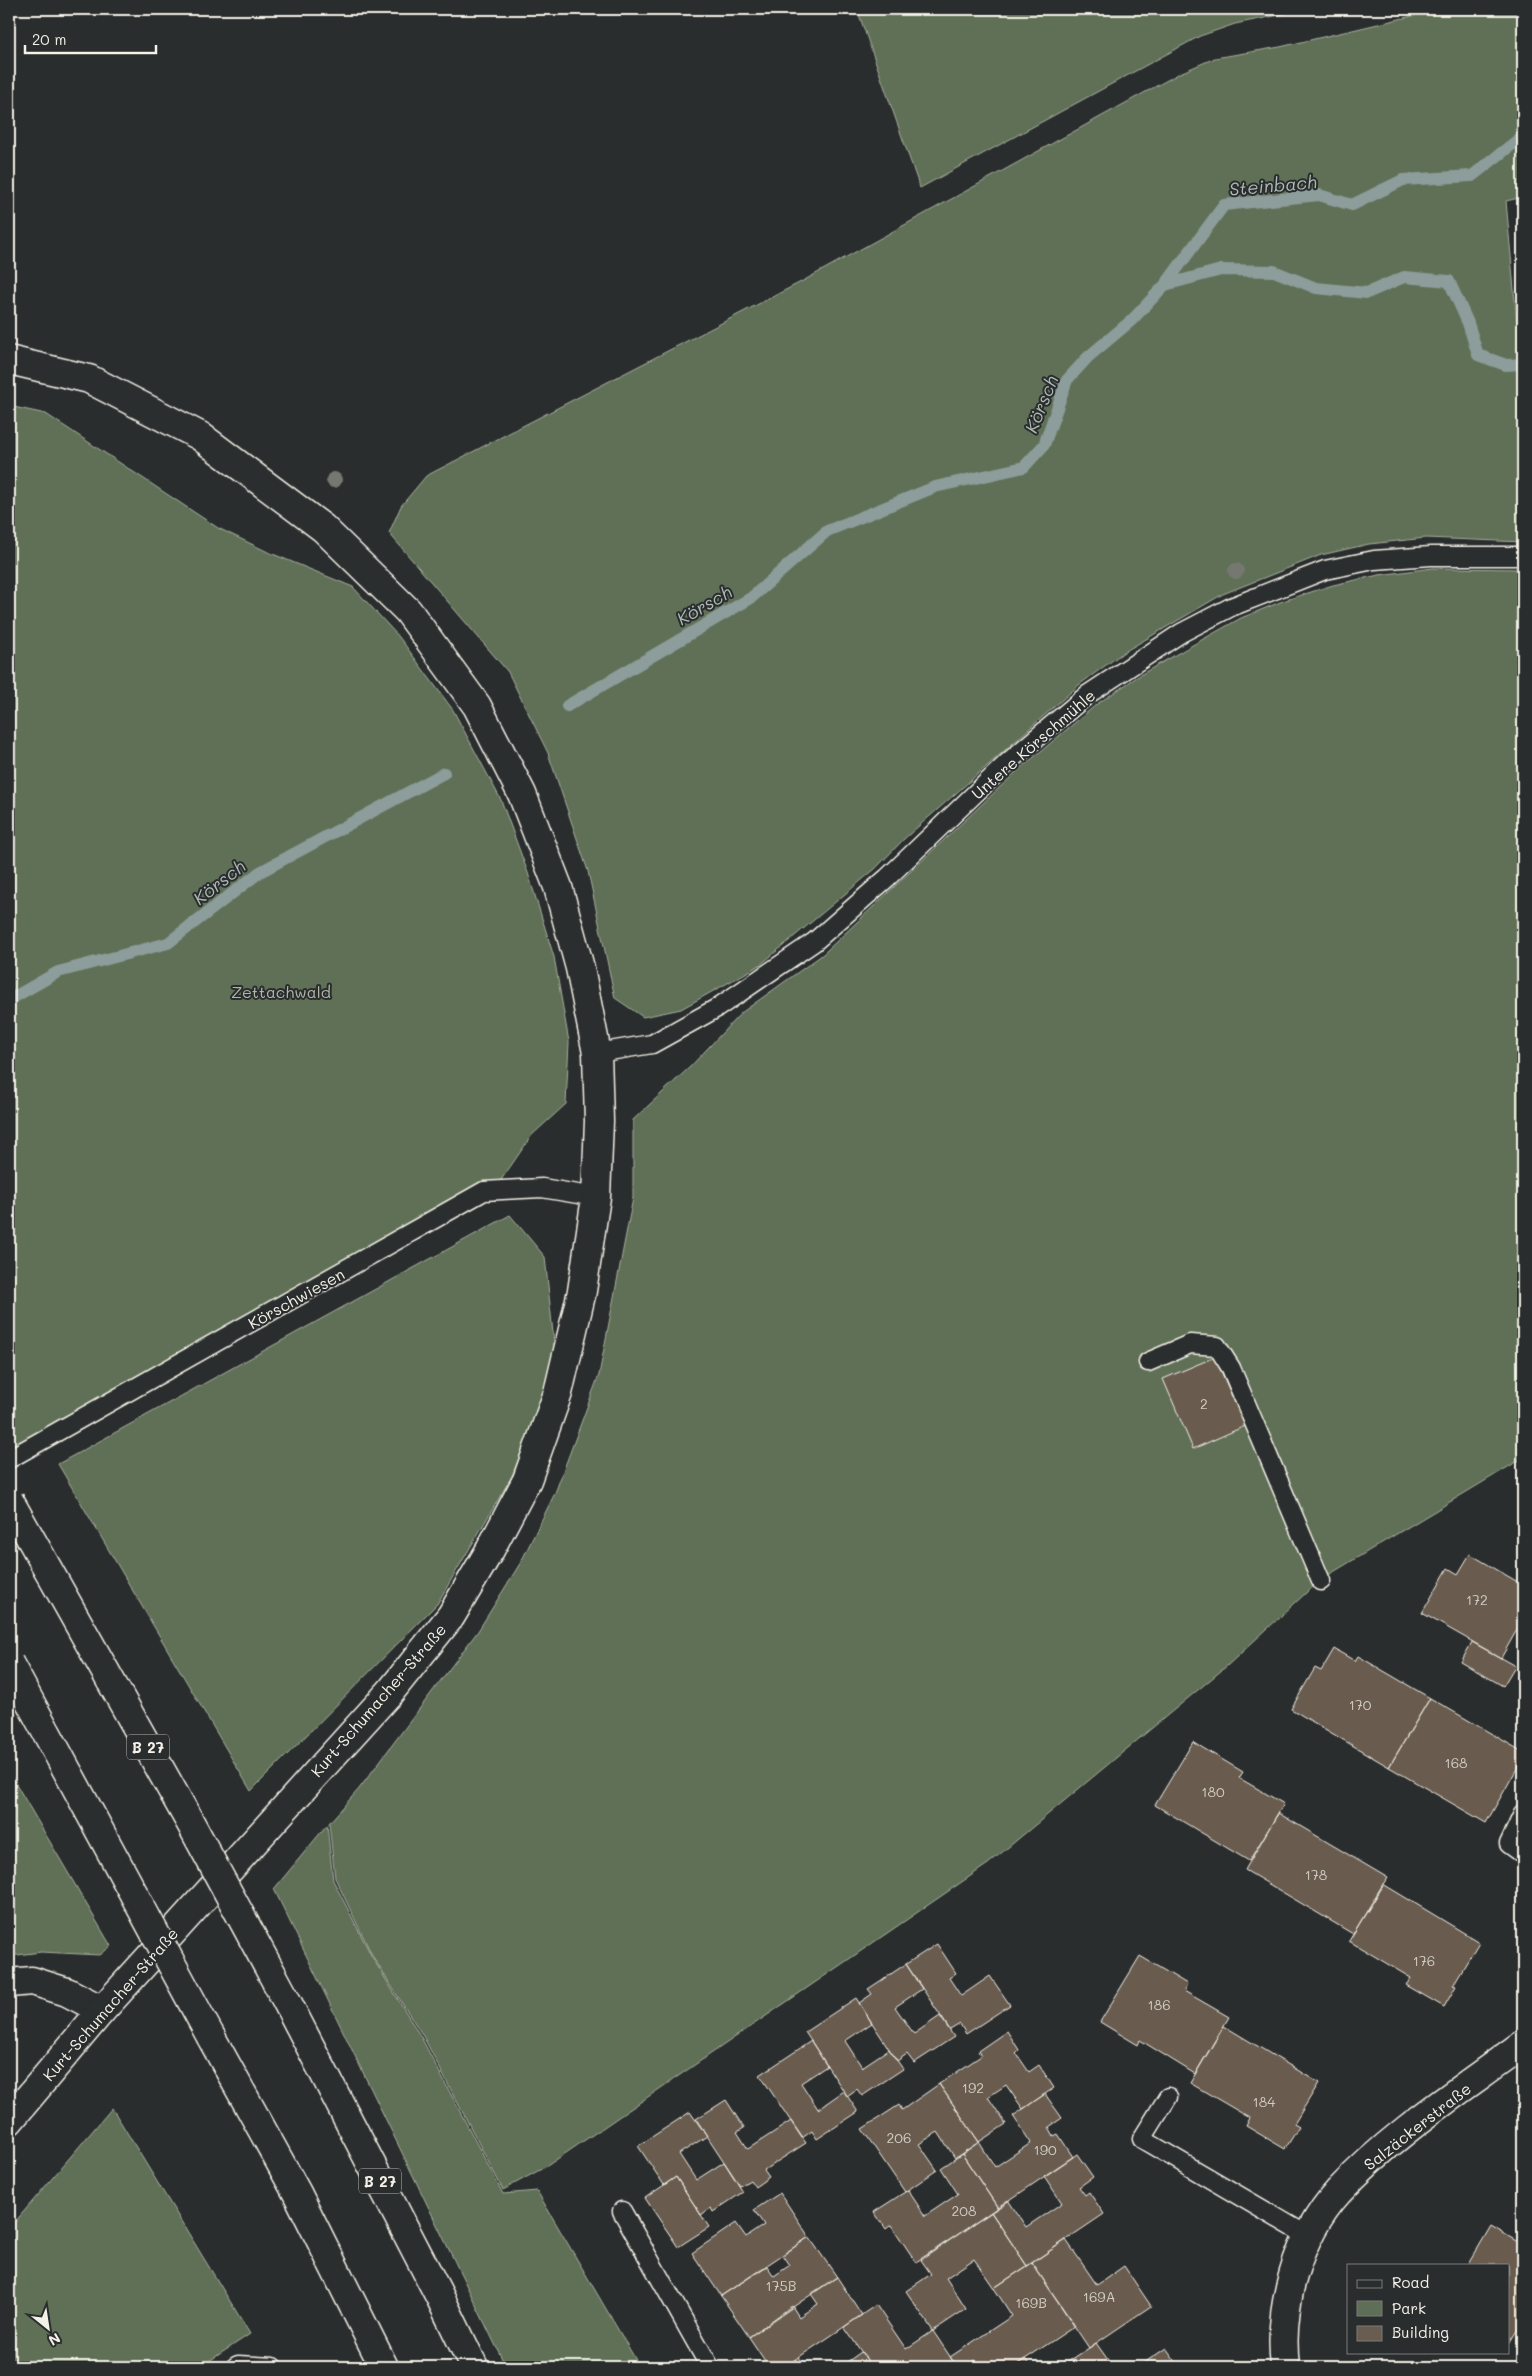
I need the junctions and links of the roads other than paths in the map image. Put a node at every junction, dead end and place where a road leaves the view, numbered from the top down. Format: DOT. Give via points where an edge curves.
graph roads {
  1 [pos="9,360"];
  2 [pos="1523,556"];
  3 [pos="597,1053"];
  4 [pos="596,1198"];
  5 [pos="1148,1362"];
  6 [pos="9,1459"];
  7 [pos="9,1500"];
  8 [pos="1321,1581"];
  9 [pos="9,1663"];
  10 [pos="1523,1814"];
  11 [pos="1523,1854"];
  12 [pos="9,1983"];
  13 [pos="102,2010"];
  14 [pos="1523,2044"];
  15 [pos="1168,2097"];
  16 [pos="9,2121"];
  17 [pos="622,2211"];
  18 [pos="1308,2236"];
  19 [pos="235,2367"];
  20 [pos="273,2367"];
  21 [pos="384,2367"];
  22 [pos="474,2367"];
  23 [pos="710,2367"];
  24 [pos="1285,2367"];
  1 -- 3 [label="main road, Kurt-Schumacher-Straße" via="89,379 200,436 323,528 408,611 477,706 522,794 558,887 580,968"];
  2 -- 3 [label="lane, Untere Körschmühle" via="1374,560 1325,570 1239,604 1181,633 1087,695 1008,762 887,878 814,942 717,1008 652,1044"];
  3 -- 4 [label="main road, Kurt-Schumacher-Straße"];
  4 -- 6 [label="lane, Körschwiesen" via="542,1188 484,1192"];
  4 -- 13 [label="main road, Kurt-Schumacher-Straße" via="582,1291 558,1393 527,1480 451,1616 390,1692"];
  5 -- 8 [label="lane" via="1190,1344 1217,1346 1231,1368"];
  7 -- 22 [label="main road, B 27, bridge" via="284,1996"];
  9 -- 21 [label="main road, bridge" via="296,2193"];
  10 -- 11 [label="lane" via="1509,1844"];
  12 -- 13 [label="main road" via="32,1981 67,1992"];
  13 -- 16 [label="main road, Kurt-Schumacher-Straße"];
  14 -- 18 [label="main road, Salzäckerstraße" via="1384,2148 1338,2192"];
  15 -- 18 [label="lane" via="1142,2139"];
  17 -- 23 [label="lane"];
  18 -- 24 [label="main road, Salzäckerstraße" via="1286,2300"];
  19 -- 20 [label="lane"];
}
